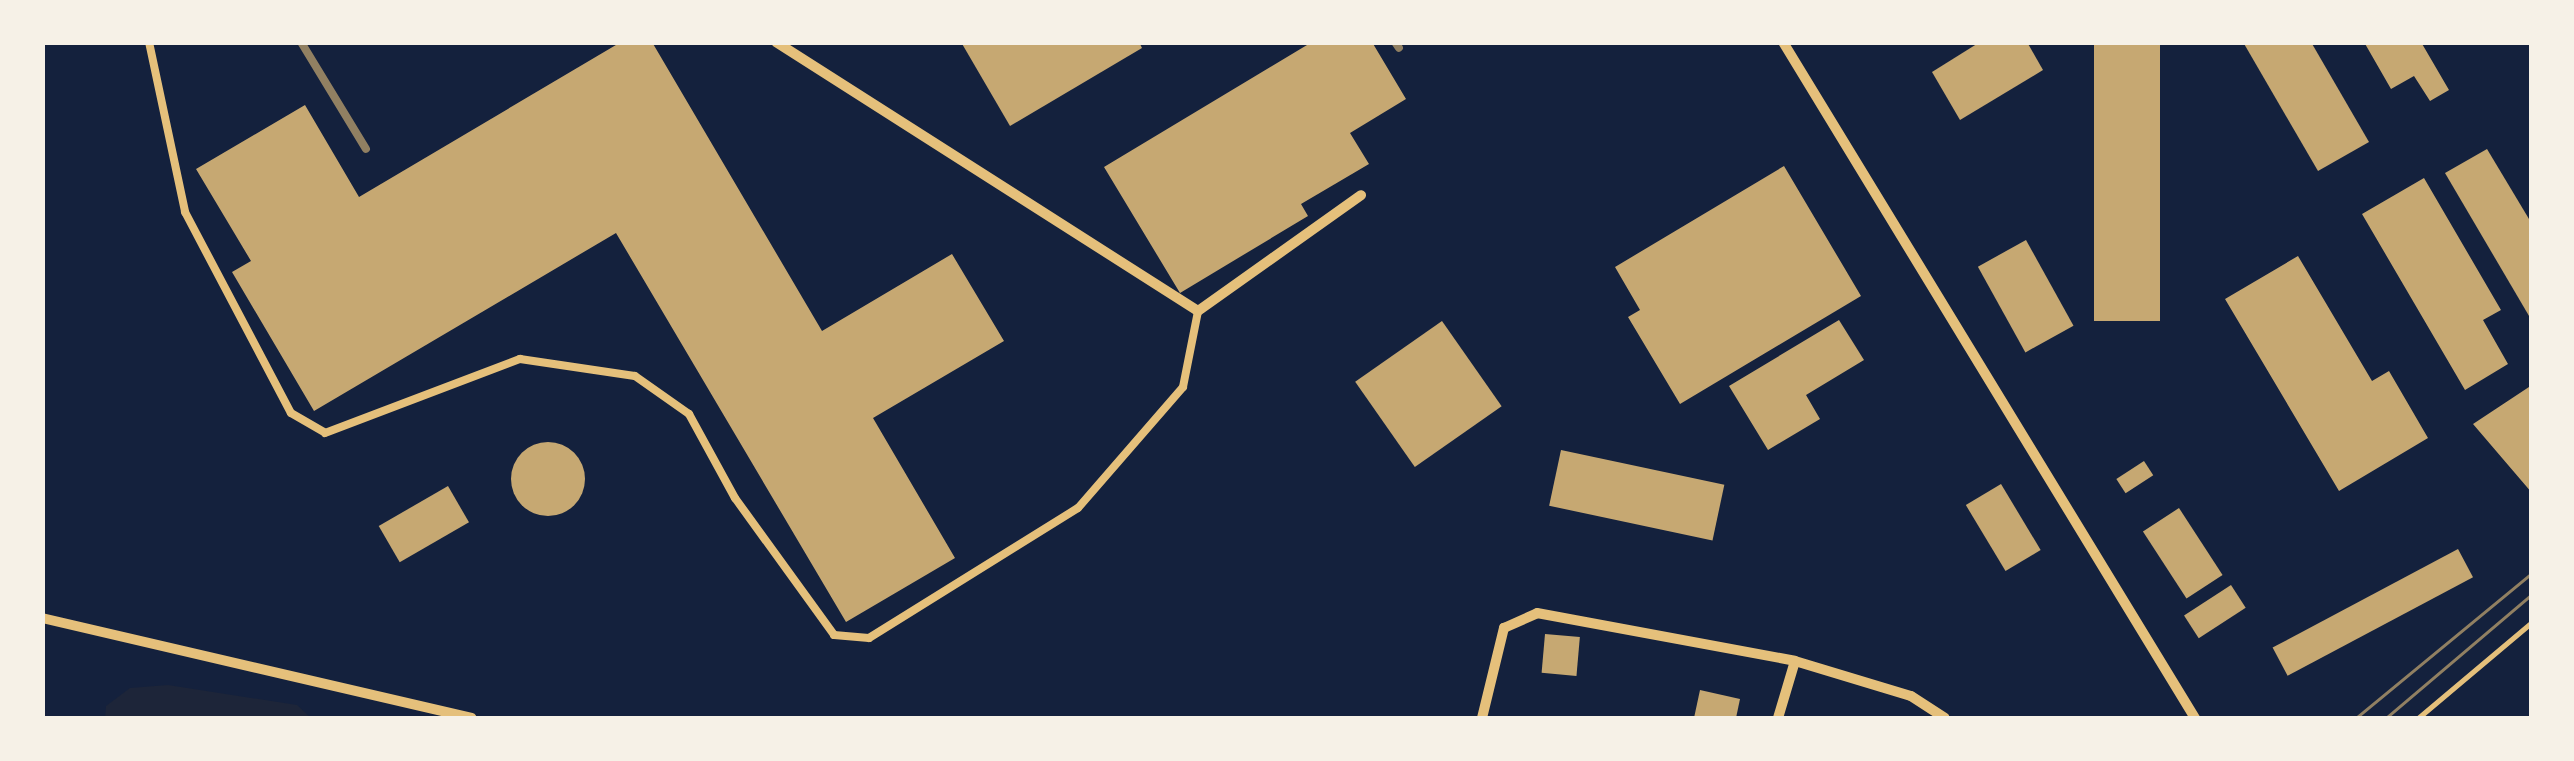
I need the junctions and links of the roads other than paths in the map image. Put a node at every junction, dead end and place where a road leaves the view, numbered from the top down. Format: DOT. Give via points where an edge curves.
graph roads {
  1 [pos="148,42"];
  2 [pos="776,42"];
  3 [pos="1783,42"];
  4 [pos="1361,195"];
  5 [pos="1198,311"];
  6 [pos="42,618"];
  7 [pos="1795,661"];
  8 [pos="418,714"];
  9 [pos="472,718"];
  10 [pos="1482,718"];
  11 [pos="1778,718"];
  12 [pos="1946,718"];
  13 [pos="2195,718"];
  1 -- 5 [label="lane" via="185,212 291,413 324,433 520,359 635,376 688,414 745,514 834,634 869,638 1078,508 1183,387"];
  2 -- 5 [label="street"];
  3 -- 13 [label="street"];
  4 -- 5 [label="street"];
  6 -- 8 [label="street"];
  7 -- 10 [label="street" via="1518,614 1504,628"];
  7 -- 11 [label="street"];
  7 -- 12 [label="street" via="1911,696"];
  8 -- 9 [label="street"];
}
